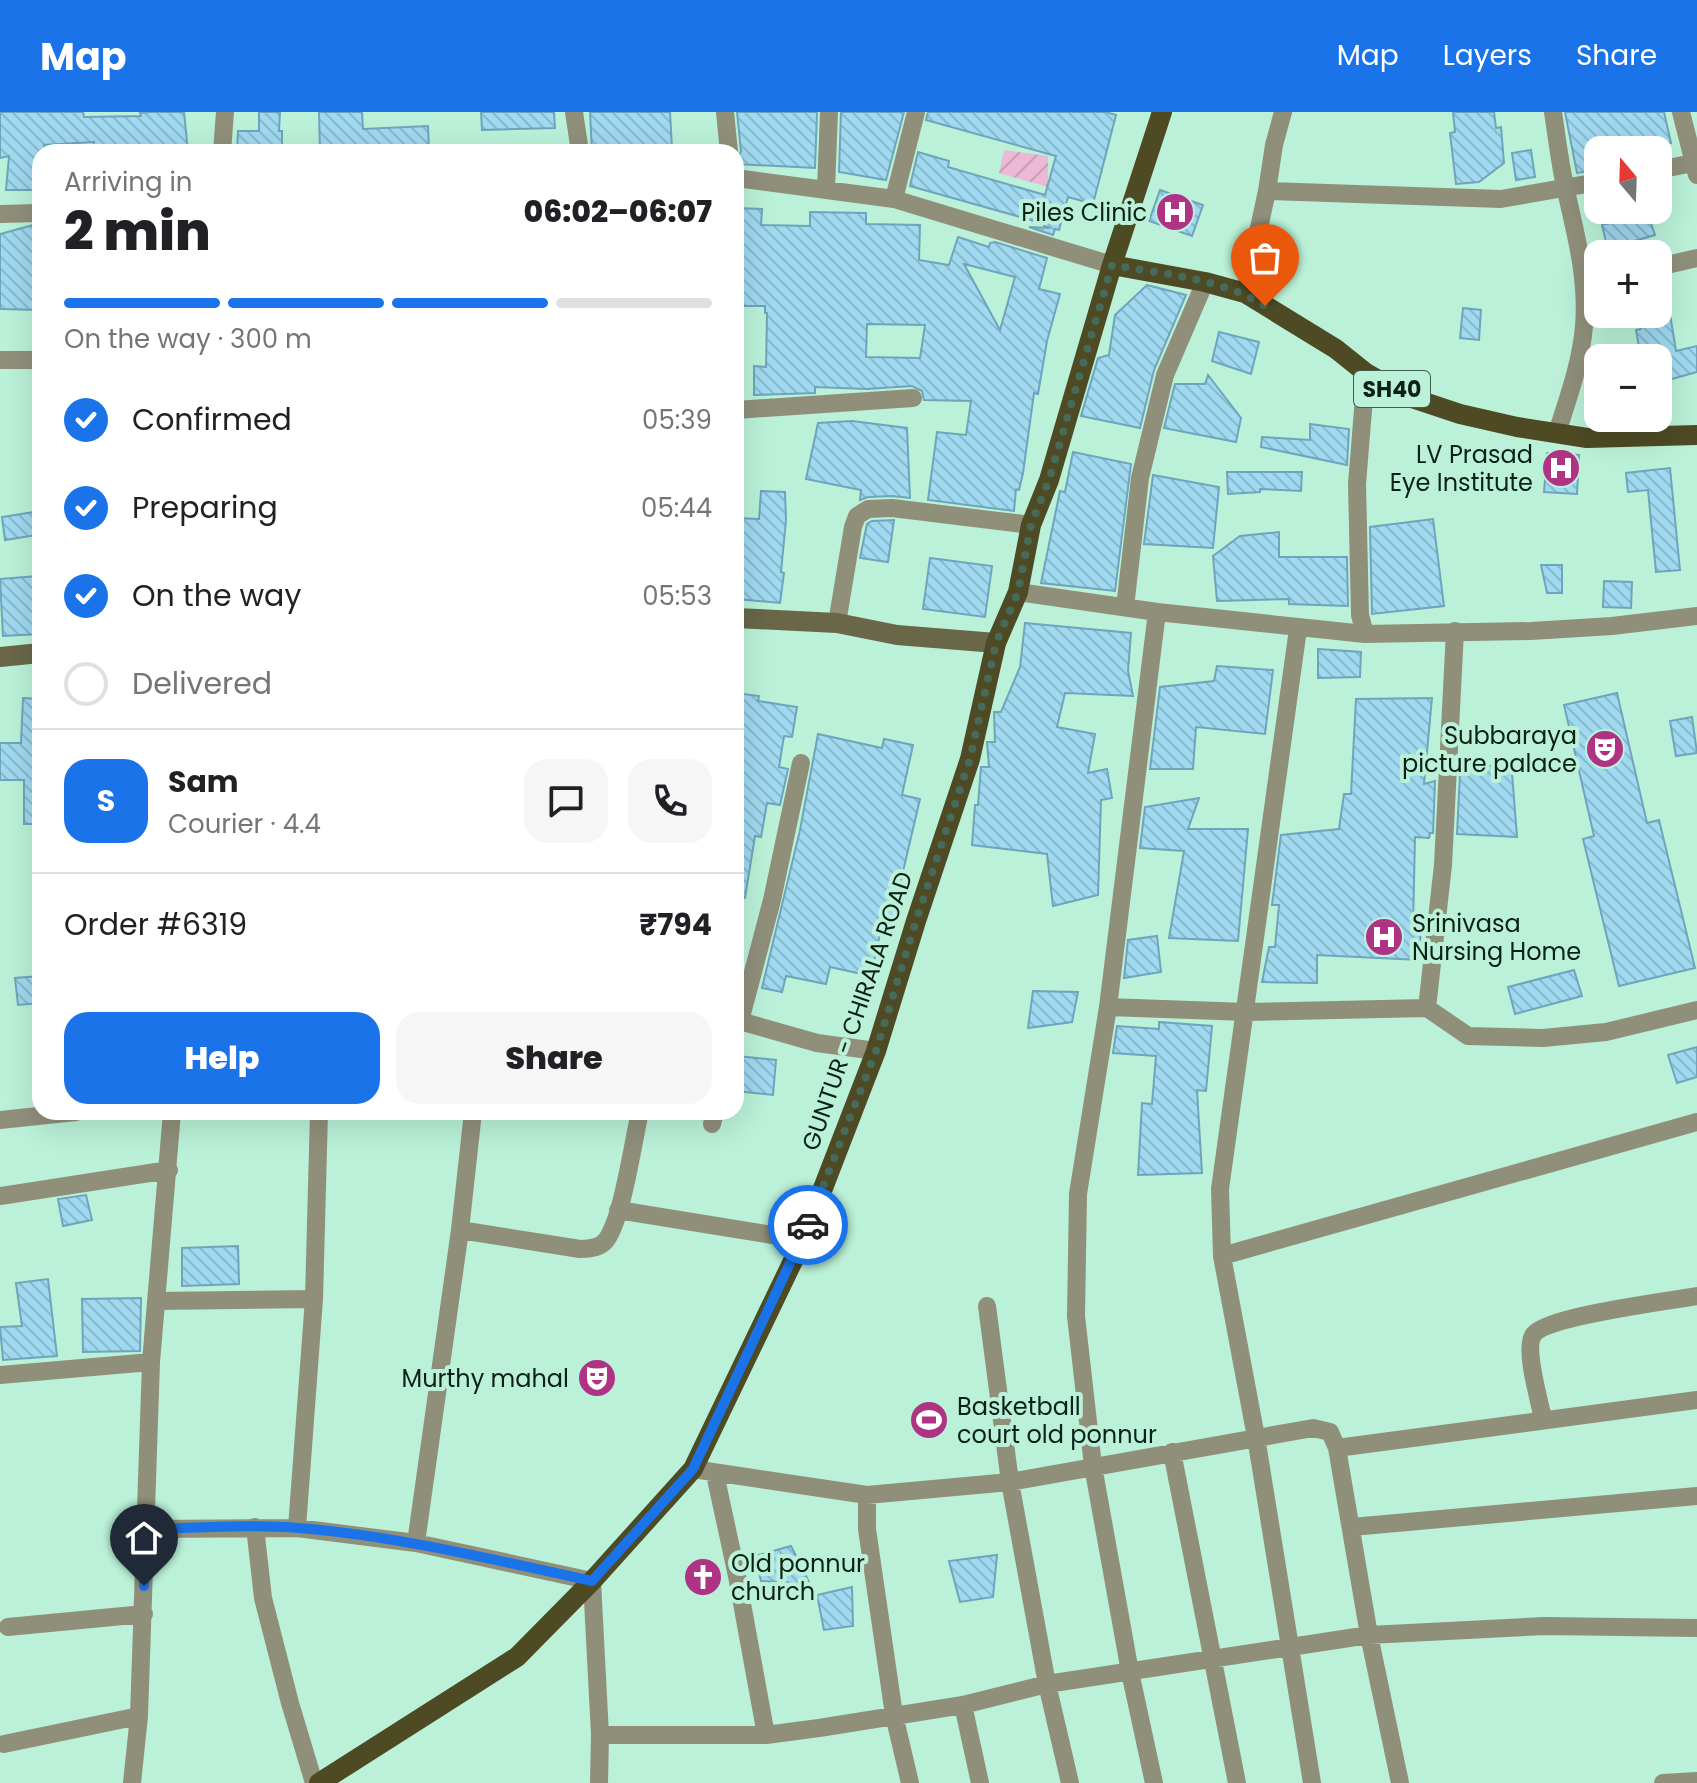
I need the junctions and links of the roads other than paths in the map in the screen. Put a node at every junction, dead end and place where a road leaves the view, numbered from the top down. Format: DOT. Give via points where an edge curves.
graph roads {
  1 [pos="225,112"];
  2 [pos="574,112"];
  3 [pos="725,112"];
  4 [pos="829,112"];
  5 [pos="916,112"];
  6 [pos="1162,112"];
  7 [pos="1283,112"];
  8 [pos="1553,112"];
  9 [pos="1681,112"];
  10 [pos="223,144"];
  11 [pos="579,144"];
  12 [pos="728,144"];
  13 [pos="1695,169"];
  14 [pos="1672,170"];
  15 [pos="744,179"];
  16 [pos="1584,185"];
  17 [pos="1565,188"];
  18 [pos="826,189"];
  19 [pos="1267,191"];
  20 [pos="894,199"];
  21 [pos="32,213"];
  22 [pos="0,214"];
  23 [pos="1697,258"];
  24 [pos="1584,260"];
  25 [pos="1672,264"];
  26 [pos="1112,265"];
  27 [pos="1205,282"];
  28 [pos="1245,293"];
  29 [pos="1584,328"];
  30 [pos="0,360"];
  31 [pos="32,360"];
  32 [pos="1366,373"];
  33 [pos="913,398"];
  34 [pos="744,409"];
  35 [pos="1557,433"];
  36 [pos="1697,435"];
  37 [pos="1031,525"];
  38 [pos="1018,592"];
  39 [pos="1125,607"];
  40 [pos="1157,612"];
  41 [pos="1697,616"];
  42 [pos="744,618"];
  43 [pos="837,623"];
  44 [pos="1298,629"];
  45 [pos="1455,631"];
  46 [pos="1365,634"];
  47 [pos="996,643"];
  48 [pos="32,654"];
  49 [pos="0,657"];
  50 [pos="801,763"];
  51 [pos="744,1001"];
  52 [pos="1108,1007"];
  53 [pos="1427,1008"];
  54 [pos="1697,1010"];
  55 [pos="1246,1012"];
  56 [pos="744,1025"];
  57 [pos="876,1051"];
  58 [pos="32,1117"];
  59 [pos="0,1120"];
  60 [pos="172,1120"];
  61 [pos="319,1120"];
  62 [pos="472,1120"];
  63 [pos="638,1120"];
  64 [pos="1697,1122"];
  65 [pos="169,1170"];
  66 [pos="0,1196"];
  67 [pos="618,1210"];
  68 [pos="460,1230"];
  69 [pos="803,1240"];
  70 [pos="1222,1256"];
  71 [pos="1697,1296"];
  72 [pos="314,1299"];
  73 [pos="157,1301"];
  74 [pos="987,1306"];
  75 [pos="151,1362"];
  76 [pos="0,1375"];
  77 [pos="1697,1400"];
  78 [pos="1543,1419"];
  79 [pos="1256,1437"];
  80 [pos="1337,1448"];
  81 [pos="1172,1452"];
  82 [pos="1093,1466"];
  83 [pos="693,1469"];
  84 [pos="715,1474"];
  85 [pos="1010,1482"];
  86 [pos="867,1495"];
  87 [pos="1697,1496"];
  88 [pos="255,1527"];
  89 [pos="1352,1527"];
  90 [pos="297,1528"];
  91 [pos="146,1529"];
  92 [pos="416,1543"];
  93 [pos="592,1581"];
  94 [pos="144,1614"];
  95 [pos="8,1627"];
  96 [pos="1697,1628"];
  97 [pos="1369,1635"];
  98 [pos="1289,1645"];
  99 [pos="1213,1658"];
  100 [pos="1130,1672"];
  101 [pos="1047,1684"];
  102 [pos="963,1705"];
  103 [pos="894,1715"];
  104 [pos="139,1716"];
  105 [pos="600,1735"];
  106 [pos="766,1735"];
  107 [pos="4,1744"];
  108 [pos="1697,1781"];
  109 [pos="132,1783"];
  110 [pos="316,1783"];
  111 [pos="599,1783"];
  112 [pos="910,1783"];
  113 [pos="980,1783"];
  114 [pos="1070,1783"];
  115 [pos="1154,1783"];
  116 [pos="1237,1783"];
  117 [pos="1312,1783"];
  118 [pos="1400,1783"];
  119 [pos="1663,1783"];
  1 -- 10 [label="street"];
  2 -- 11 [label="street"];
  3 -- 12 [label="street"];
  4 -- 18 [label="street"];
  5 -- 20 [label="street"];
  6 -- 26 [label="main road, GUNTUR - CHIRALA ROAD"];
  7 -- 19 [label="street"];
  8 -- 17 [label="street"];
  9 -- 13 [label="street"];
  13 -- 14 [label="street"];
  15 -- 18 [label="street"];
  16 -- 17 [label="street"];
  17 -- 19 [label="street" via="1501,199"];
  17 -- 24 [label="street"];
  18 -- 20 [label="street"];
  19 -- 28 [label="street"];
  20 -- 26 [label="street"];
  21 -- 22 [label="street"];
  23 -- 25 [label="street"];
  26 -- 27 [label="main road, SH40"];
  26 -- 37 [label="main road, GUNTUR - CHIRALA ROAD"];
  27 -- 28 [label="main road, SH40"];
  27 -- 39 [label="street" via="1165,375 1154,419 1140,478"];
  28 -- 32 [label="main road, SH40"];
  29 -- 35 [label="street"];
  30 -- 31 [label="street"];
  32 -- 35 [label="main road, SH40" via="1406,396 1460,414"];
  32 -- 46 [label="street" via="1357,484"];
  33 -- 34 [label="street"];
  35 -- 36 [label="main road, SH40" via="1587,438"];
  37 -- 38 [label="main road, GUNTUR - CHIRALA ROAD"];
  37 -- 43 [label="street" via="868,509 853,527"];
  38 -- 39 [label="street"];
  38 -- 47 [label="main road, GUNTUR - CHIRALA ROAD"];
  39 -- 40 [label="street"];
  40 -- 44 [label="street"];
  40 -- 52 [label="street"];
  41 -- 45 [label="street" via="1612,626"];
  42 -- 43 [label="street"];
  43 -- 47 [label="street" via="897,635"];
  44 -- 46 [label="street"];
  44 -- 55 [label="street"];
  45 -- 46 [label="street"];
  45 -- 53 [label="street" via="1443,865"];
  47 -- 57 [label="main road, GUNTUR - CHIRALA ROAD" via="970,759"];
  48 -- 49 [label="street"];
  50 -- 51 [label="street"];
  52 -- 55 [label="street"];
  52 -- 82 [label="street" via="1078,1194 1076,1316"];
  53 -- 54 [label="street" via="1468,1036 1543,1038 1606,1032"];
  53 -- 55 [label="street"];
  55 -- 70 [label="street" via="1220,1189"];
  56 -- 57 [label="street"];
  57 -- 69 [label="main road, GUNTUR - CHIRALA ROAD"];
  58 -- 59 [label="street"];
  60 -- 65 [label="street"];
  61 -- 72 [label="street"];
  62 -- 68 [label="street"];
  63 -- 67 [label="street"];
  64 -- 70 [label="street"];
  65 -- 66 [label="street"];
  65 -- 73 [label="street"];
  67 -- 68 [label="street" via="607,1240 594,1248"];
  67 -- 69 [label="street"];
  68 -- 92 [label="street"];
  69 -- 83 [label="main road, GUNTUR - CHIRALA ROAD"];
  70 -- 79 [label="street"];
  71 -- 78 [label="street" via="1548,1325 1534,1334 1529,1348"];
  72 -- 73 [label="street"];
  72 -- 90 [label="street"];
  73 -- 75 [label="street"];
  74 -- 85 [label="street"];
  75 -- 76 [label="street"];
  75 -- 91 [label="street"];
  77 -- 78 [label="street"];
  78 -- 80 [label="street"];
  79 -- 80 [label="street" via="1324,1429"];
  79 -- 81 [label="street"];
  79 -- 98 [label="street"];
  80 -- 89 [label="street"];
  81 -- 82 [label="street"];
  81 -- 99 [label="street"];
  82 -- 85 [label="street"];
  82 -- 100 [label="street"];
  83 -- 84 [label="street"];
  83 -- 93 [label="main road, GUNTUR - CHIRALA ROAD"];
  84 -- 86 [label="street"];
  84 -- 106 [label="street"];
  85 -- 86 [label="street"];
  85 -- 101 [label="street"];
  86 -- 103 [label="street" via="867,1529"];
  87 -- 89 [label="street"];
  88 -- 90 [label="street"];
  88 -- 91 [label="street"];
  88 -- 110 [label="street" via="263,1598"];
  89 -- 97 [label="street"];
  90 -- 92 [label="street"];
  91 -- 94 [label="street"];
  92 -- 93 [label="street"];
  93 -- 105 [label="street"];
  93 -- 110 [label="main road, GUNTUR - CHIRALA ROAD" via="517,1657"];
  94 -- 95 [label="street"];
  94 -- 104 [label="street"];
  96 -- 97 [label="street" via="1544,1626"];
  97 -- 98 [label="street"];
  97 -- 118 [label="street"];
  98 -- 99 [label="street"];
  98 -- 117 [label="street"];
  99 -- 100 [label="street"];
  99 -- 116 [label="street"];
  100 -- 101 [label="street"];
  100 -- 115 [label="street"];
  101 -- 102 [label="street"];
  101 -- 114 [label="street"];
  102 -- 103 [label="street"];
  102 -- 113 [label="street"];
  103 -- 106 [label="street"];
  103 -- 112 [label="street"];
  104 -- 107 [label="street"];
  104 -- 109 [label="street"];
  105 -- 106 [label="street"];
  105 -- 111 [label="street"];
  108 -- 119 [label="street"];
}
